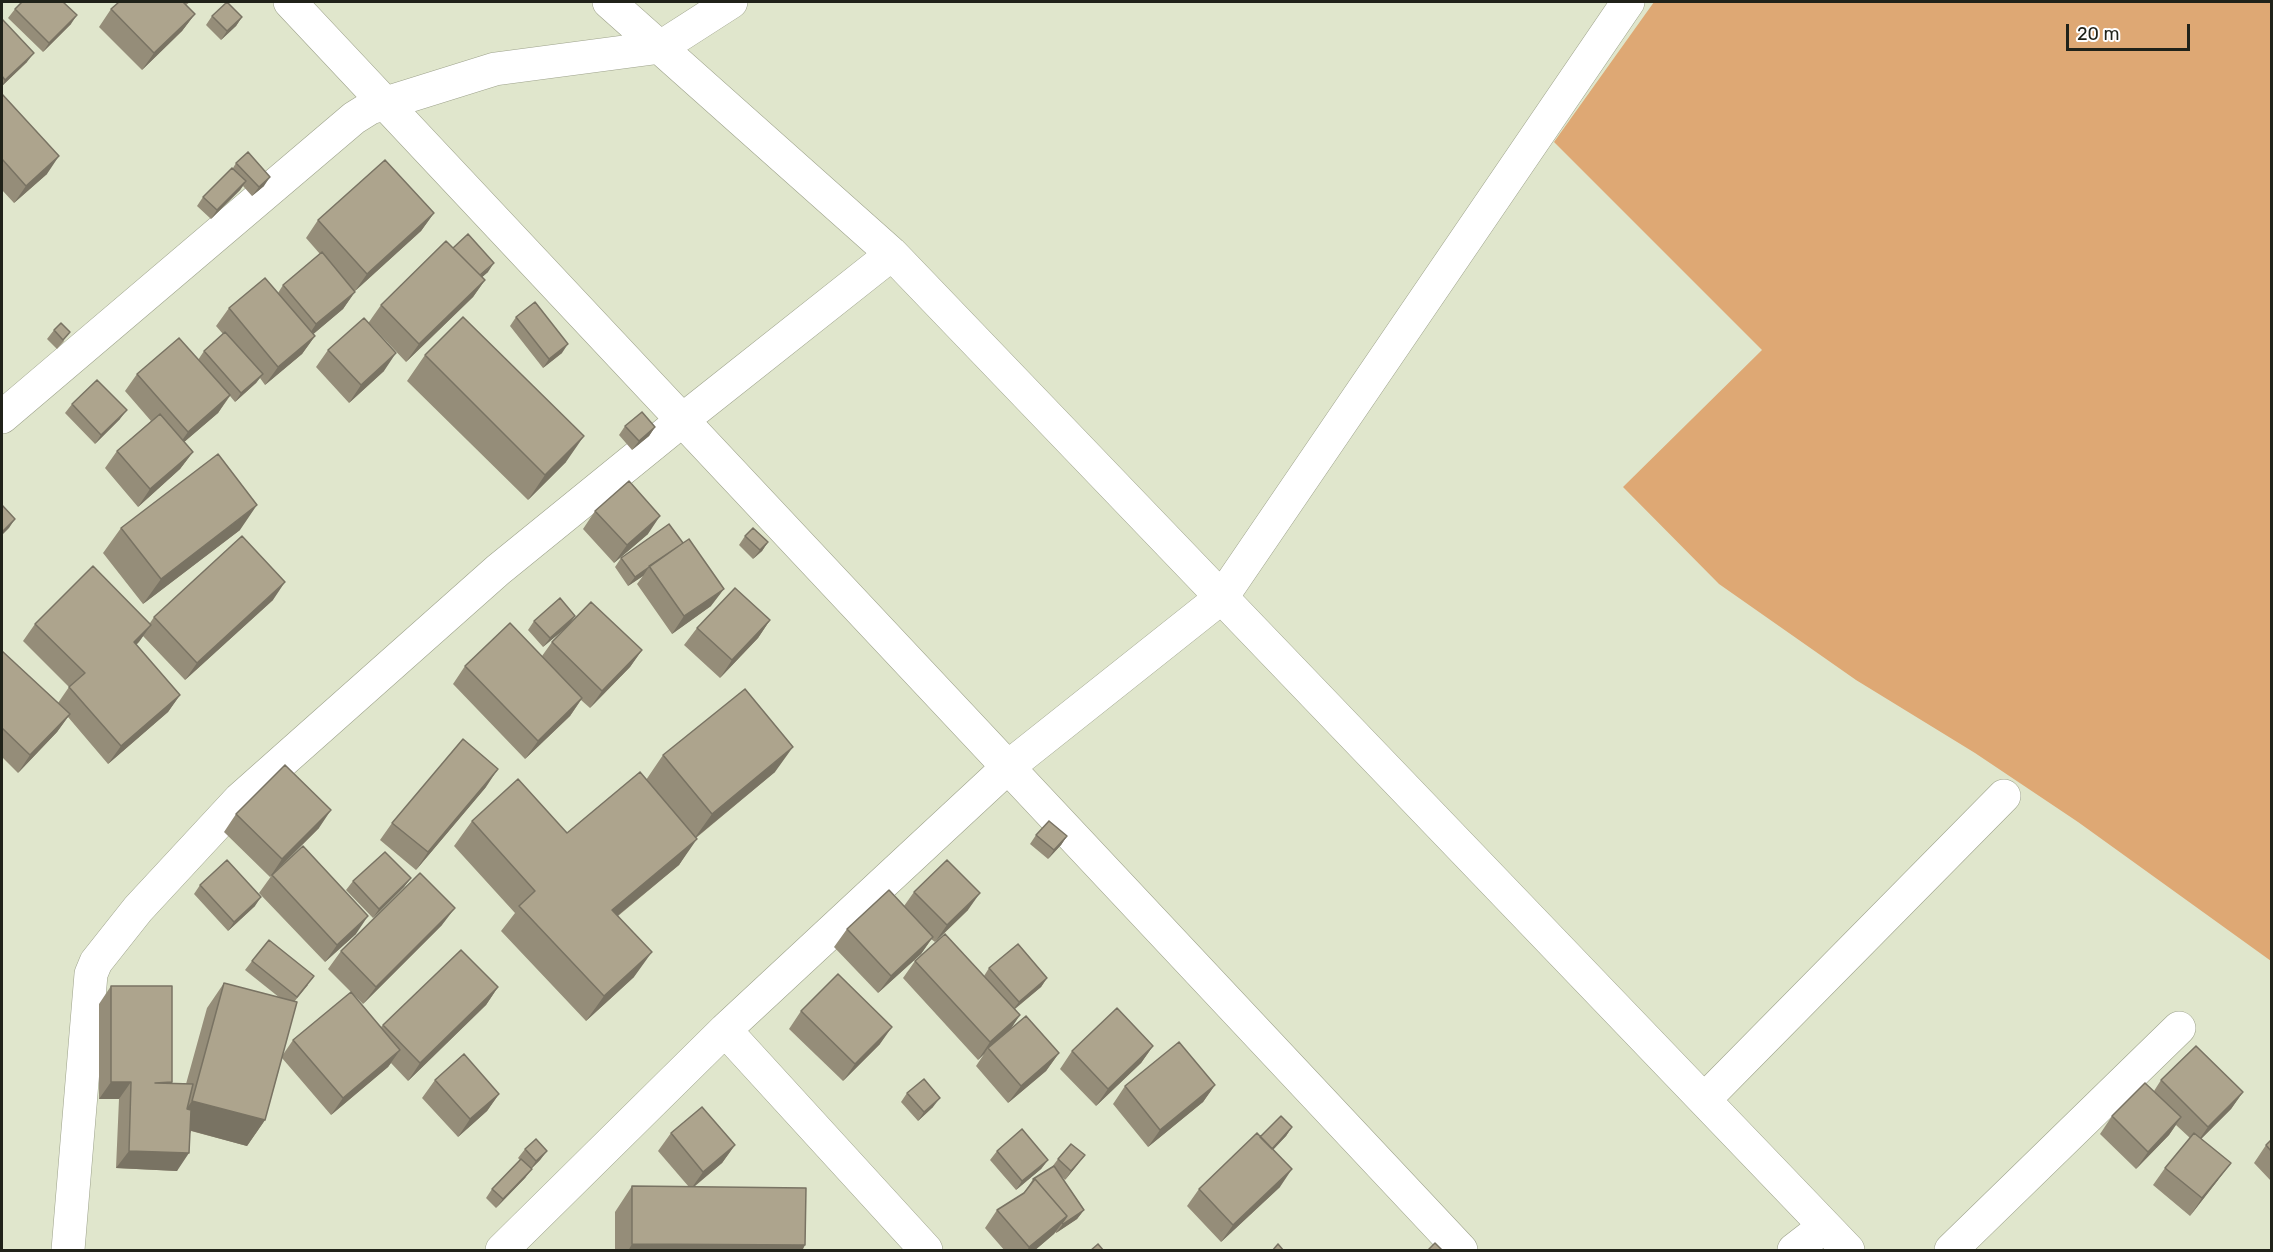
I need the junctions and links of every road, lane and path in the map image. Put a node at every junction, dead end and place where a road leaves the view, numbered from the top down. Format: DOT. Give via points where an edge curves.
graph roads {
  1 [pos="290,2"];
  2 [pos="609,2"];
  3 [pos="731,2"];
  4 [pos="1628,2"];
  5 [pos="661,47"];
  6 [pos="384,102"];
  7 [pos="892,254"];
  8 [pos="2,417"];
  9 [pos="682,420"];
  10 [pos="1222,597"];
  11 [pos="1008,767"];
  12 [pos="2004,796"];
  13 [pos="2178,1028"];
  14 [pos="725,1030"];
  15 [pos="1704,1100"];
  16 [pos="1825,1226"];
  17 [pos="68,1251"];
  18 [pos="502,1251"];
  19 [pos="926,1251"];
  20 [pos="1461,1251"];
  21 [pos="1794,1251"];
  22 [pos="1848,1251"];
  23 [pos="1951,1251"];
  1 -- 6 [label="street"];
  2 -- 5 [label="street"];
  3 -- 5 [label="street"];
  4 -- 10 [label="street"];
  5 -- 6 [label="street" via="495,69"];
  5 -- 7 [label="street"];
  6 -- 8 [label="street" via="354,118"];
  6 -- 9 [label="street"];
  7 -- 9 [label="street"];
  7 -- 10 [label="street"];
  9 -- 11 [label="street"];
  9 -- 17 [label="street" via="498,570 240,799 165,879 96,962 91,974"];
  10 -- 11 [label="street"];
  10 -- 15 [label="street"];
  11 -- 14 [label="street"];
  11 -- 20 [label="street"];
  12 -- 15 [label="street"];
  13 -- 23 [label="street"];
  14 -- 18 [label="street"];
  14 -- 19 [label="street"];
  15 -- 16 [label="street"];
  16 -- 21 [label="street"];
  16 -- 22 [label="street"];
}
